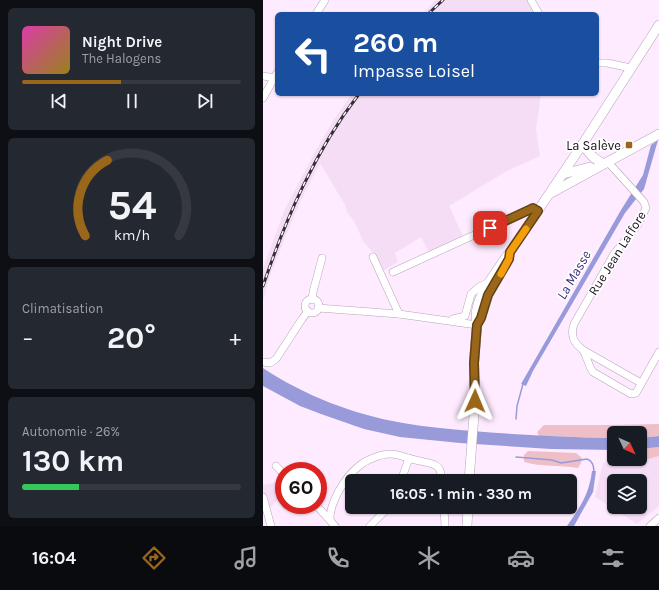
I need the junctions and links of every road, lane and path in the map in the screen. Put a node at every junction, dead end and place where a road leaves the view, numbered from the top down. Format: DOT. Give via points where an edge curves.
graph roads {
  1 [pos="325,0"];
  2 [pos="531,0"];
  3 [pos="317,12"];
  4 [pos="538,12"];
  5 [pos="659,25"];
  6 [pos="599,63"];
  7 [pos="631,68"];
  8 [pos="263,76"];
  9 [pos="275,76"];
  10 [pos="263,98"];
  11 [pos="659,134"];
  12 [pos="582,145"];
  13 [pos="604,163"];
  14 [pos="562,176"];
  15 [pos="573,181"];
  16 [pos="548,195"];
  17 [pos="538,211"];
  18 [pos="510,252"];
  19 [pos="373,257"];
  20 [pos="322,258"];
  21 [pos="393,272"];
  22 [pos="491,281"];
  23 [pos="488,295"];
  24 [pos="312,300"];
  25 [pos="318,308"];
  26 [pos="308,312"];
  27 [pos="399,314"];
  28 [pos="448,320"];
  29 [pos="477,325"];
  30 [pos="583,350"];
  31 [pos="659,352"];
  32 [pos="597,358"];
  33 [pos="263,362"];
  34 [pos="589,363"];
  35 [pos="641,384"];
  36 [pos="409,458"];
  37 [pos="403,474"];
  38 [pos="440,474"];
  39 [pos="470,474"];
  40 [pos="263,497"];
  41 [pos="324,514"];
  42 [pos="382,514"];
  43 [pos="444,514"];
  44 [pos="467,514"];
  45 [pos="659,518"];
  46 [pos="329,519"];
  47 [pos="465,524"];
  48 [pos="271,526"];
  49 [pos="335,526"];
  50 [pos="370,526"];
  51 [pos="445,526"];
  52 [pos="650,526"];
  1 -- 3 [label="street"];
  2 -- 4 [label="street"];
  5 -- 7 [label="main road"];
  6 -- 7 [label="street"];
  7 -- 12 [label="main road"];
  8 -- 9 [label="street"];
  9 -- 10 [label="street"];
  11 -- 13 [label="main road"];
  12 -- 13 [label="main road" via="593,157"];
  12 -- 14 [label="main road"];
  13 -- 14 [label="main road"];
  13 -- 15 [label="main road"];
  13 -- 30 [label="street, Rue Jean Laffore" via="644,202 646,208 641,221 614,254 574,324 573,340"];
  14 -- 15 [label="main road"];
  14 -- 16 [label="main road"];
  15 -- 16 [label="main road"];
  16 -- 17 [label="main road"];
  17 -- 18 [label="main road"];
  17 -- 21 [label="street" via="533,208"];
  18 -- 22 [label="main road"];
  18 -- 23 [label="main road" via="509,259"];
  19 -- 27 [label="street"];
  20 -- 24 [label="street"];
  22 -- 23 [label="main road"];
  22 -- 28 [label="street" via="471,294 465,316"];
  22 -- 29 [label="main road" via="480,300 476,314"];
  23 -- 29 [label="main road"];
  24 -- 25 [label="street" via="317,302"];
  24 -- 26 [label="street" via="306,303"];
  25 -- 26 [label="street" via="315,312"];
  25 -- 27 [label="street"];
  26 -- 33 [label="street" via="276,359 270,363"];
  27 -- 28 [label="street"];
  28 -- 29 [label="street"];
  29 -- 39 [label="main road"];
  30 -- 32 [label="street, Rue Jean Laffore"];
  30 -- 34 [label="street, Rue Jean Laffore"];
  31 -- 35 [label="street"];
  32 -- 34 [label="street"];
  32 -- 35 [label="street, Rue Jean Laffore"];
  34 -- 35 [label="street, Rue Jean Laffore" via="593,372 631,394 636,393"];
  36 -- 37 [label="street"];
  36 -- 38 [label="street" via="435,464 439,467"];
  36 -- 46 [label="street" via="388,454 359,466 333,501"];
  40 -- 48 [label="street"];
  41 -- 46 [label="street"];
  42 -- 50 [label="street"];
  43 -- 51 [label="street"];
  44 -- 47 [label="main road"];
  45 -- 52 [label="street"];
  46 -- 49 [label="street"];
}
